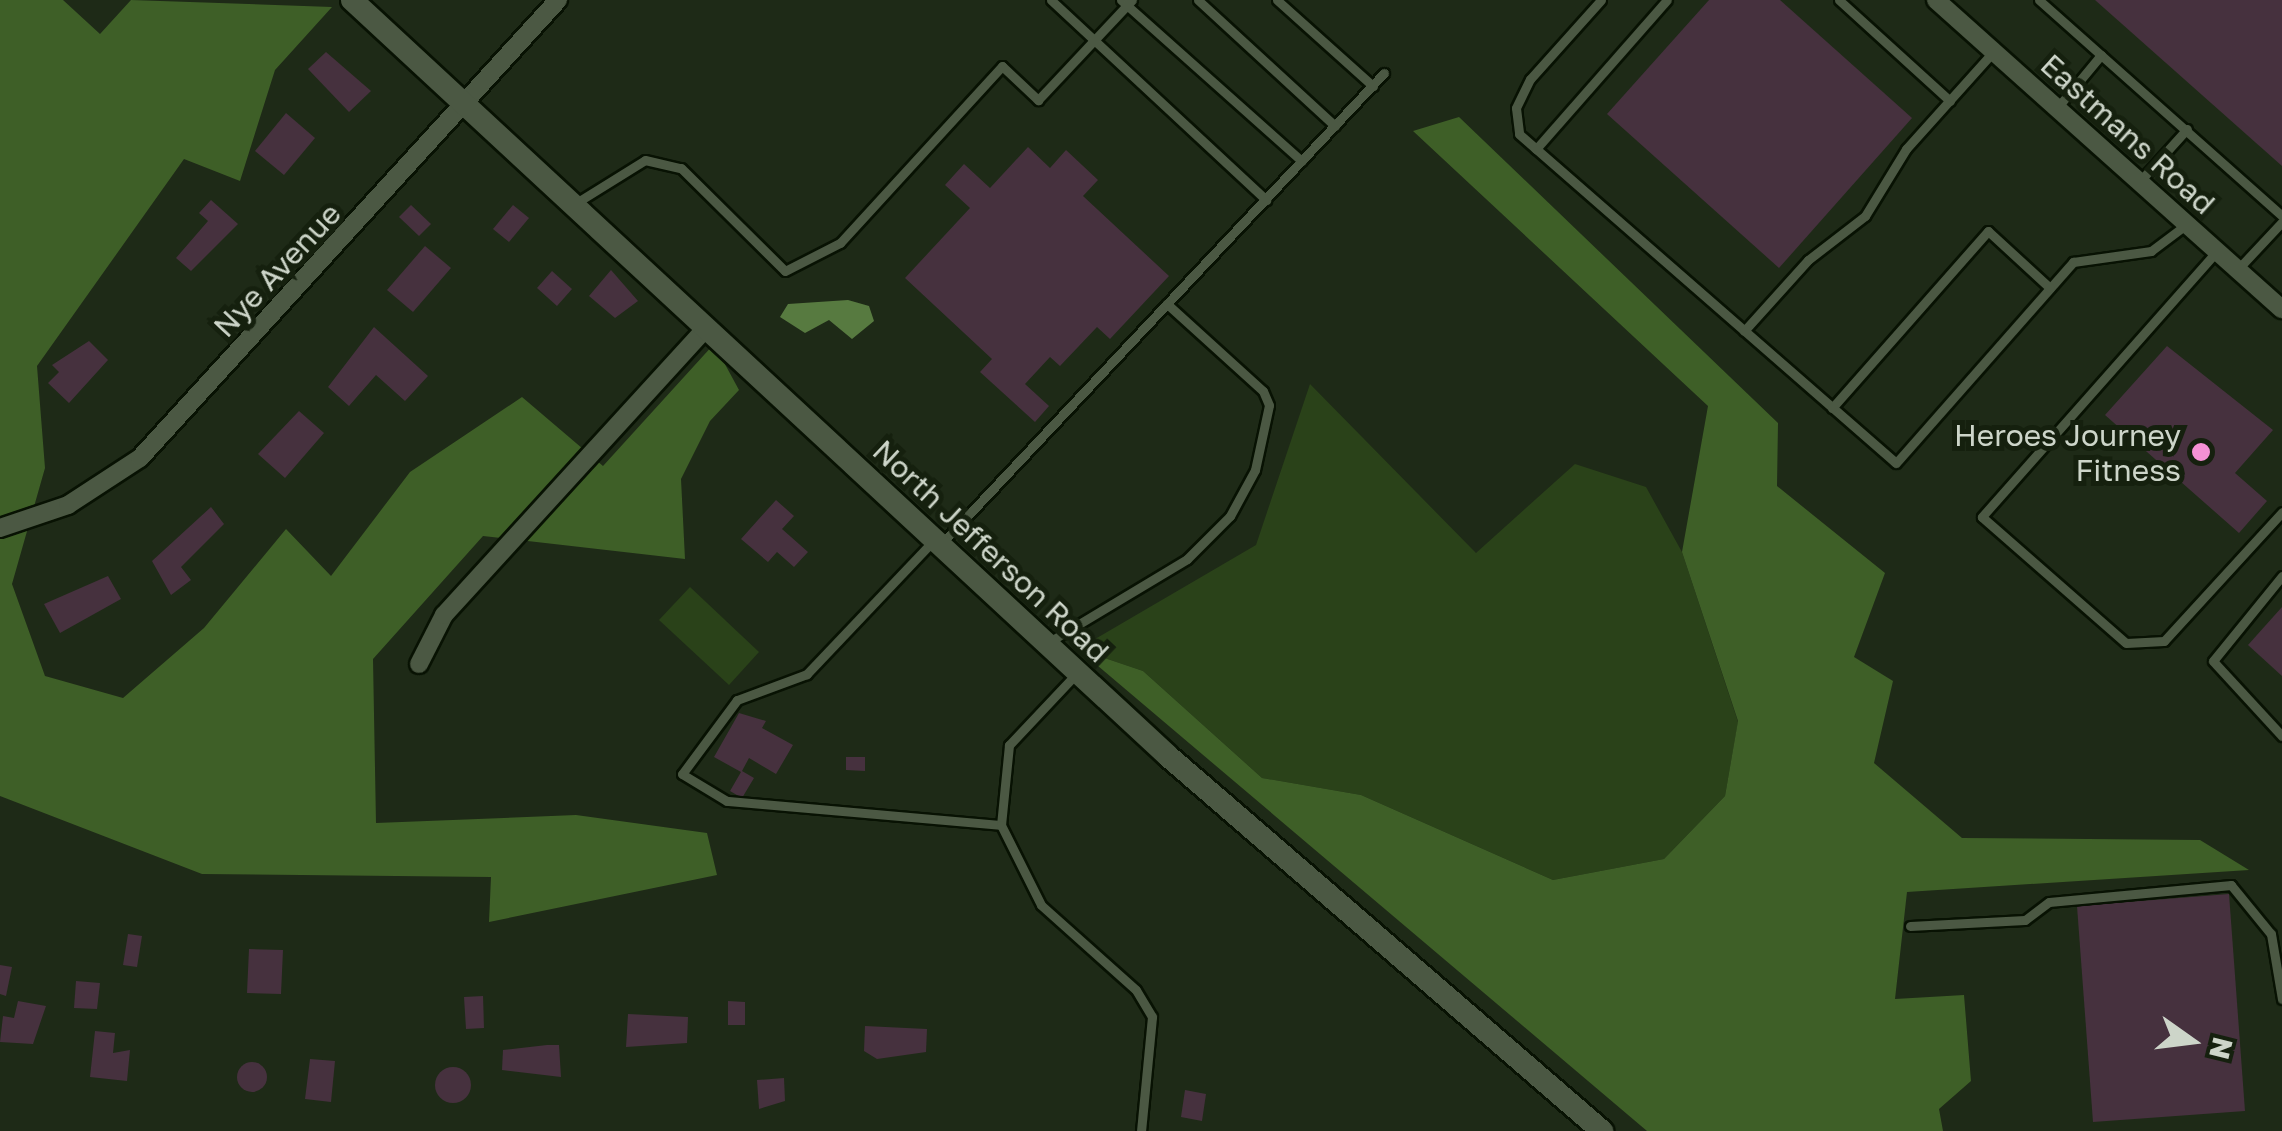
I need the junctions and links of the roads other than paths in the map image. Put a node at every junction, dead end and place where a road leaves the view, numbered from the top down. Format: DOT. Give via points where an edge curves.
graph roads {
  1 [pos="352,0"];
  2 [pos="558,0"];
  3 [pos="1051,0"];
  4 [pos="1198,0"];
  5 [pos="1277,0"];
  6 [pos="1601,0"];
  7 [pos="1668,0"];
  8 [pos="1839,0"];
  9 [pos="2039,0"];
  10 [pos="1127,2"];
  11 [pos="1941,2"];
  12 [pos="1093,42"];
  13 [pos="1994,51"];
  14 [pos="2102,54"];
  15 [pos="1384,73"];
  16 [pos="1373,86"];
  17 [pos="1950,101"];
  18 [pos="466,104"];
  19 [pos="2057,108"];
  20 [pos="1335,126"];
  21 [pos="2187,129"];
  22 [pos="1536,149"];
  23 [pos="1302,161"];
  24 [pos="2140,181"];
  25 [pos="1266,200"];
  26 [pos="574,204"];
  27 [pos="2282,219"];
  28 [pos="2187,224"];
  29 [pos="2217,251"];
  30 [pos="2238,270"];
  31 [pos="2050,288"];
  32 [pos="1168,304"];
  33 [pos="2282,309"];
  34 [pos="706,328"];
  35 [pos="1744,331"];
  36 [pos="1832,408"];
  37 [pos="2282,512"];
  38 [pos="0,528"];
  39 [pos="937,542"];
  40 [pos="2282,576"];
  41 [pos="1047,643"];
  42 [pos="419,664"];
  43 [pos="1078,672"];
  44 [pos="2282,736"];
  45 [pos="1001,825"];
  46 [pos="1910,926"];
  47 [pos="2282,999"];
  48 [pos="1590,1127"];
  49 [pos="1141,1131"];
  1 -- 18 [label="street, North Jefferson Road"];
  2 -- 18 [label="street, Nye Avenue"];
  3 -- 12 [label="lane"];
  4 -- 20 [label="lane"];
  5 -- 16 [label="lane"];
  6 -- 22 [label="lane" via="1516,108 1520,134"];
  7 -- 22 [label="lane"];
  8 -- 17 [label="lane"];
  9 -- 14 [label="lane"];
  10 -- 12 [label="lane"];
  10 -- 23 [label="lane"];
  11 -- 13 [label="street, Eastmans Road"];
  12 -- 25 [label="lane"];
  12 -- 26 [label="lane" via="1038,100 1002,66 840,243 784,271 681,168 645,160"];
  13 -- 17 [label="lane"];
  13 -- 19 [label="street, Eastmans Road"];
  14 -- 19 [label="lane"];
  14 -- 21 [label="lane"];
  15 -- 16 [label="lane"];
  16 -- 20 [label="lane"];
  17 -- 35 [label="lane" via="1864,216 1808,260"];
  18 -- 26 [label="street, North Jefferson Road"];
  18 -- 38 [label="street, Nye Avenue" via="140,458 95,492"];
  19 -- 24 [label="street, Eastmans Road"];
  20 -- 23 [label="lane"];
  21 -- 24 [label="lane"];
  21 -- 27 [label="lane"];
  22 -- 35 [label="lane"];
  23 -- 25 [label="lane"];
  24 -- 28 [label="street, Eastmans Road"];
  25 -- 32 [label="lane"];
  26 -- 34 [label="street, North Jefferson Road"];
  27 -- 30 [label="lane"];
  28 -- 29 [label="street, Eastmans Road"];
  28 -- 31 [label="lane" via="2152,251 2073,262"];
  29 -- 30 [label="street, Eastmans Road"];
  29 -- 37 [label="lane" via="1982,517 2126,642 2164,640"];
  30 -- 33 [label="street, Eastmans Road"];
  31 -- 36 [label="lane" via="1896,463"];
  31 -- 36 [label="lane" via="1988,231"];
  32 -- 39 [label="lane"];
  32 -- 41 [label="lane" via="1263,391 1269,404 1255,470 1230,516 1187,559"];
  34 -- 39 [label="street, North Jefferson Road"];
  34 -- 42 [label="street" via="444,615"];
  35 -- 36 [label="lane"];
  39 -- 41 [label="street, North Jefferson Road"];
  39 -- 45 [label="lane" via="807,674 737,700 682,774 727,800"];
  40 -- 44 [label="lane" via="2214,661"];
  41 -- 43 [label="street, North Jefferson Road"];
  43 -- 45 [label="lane" via="1009,745"];
  43 -- 48 [label="street, North Jefferson Road"];
  45 -- 49 [label="lane" via="1041,905 1136,990 1152,1017"];
  46 -- 47 [label="lane" via="2026,920 2049,902 2232,885 2271,934"];
}
